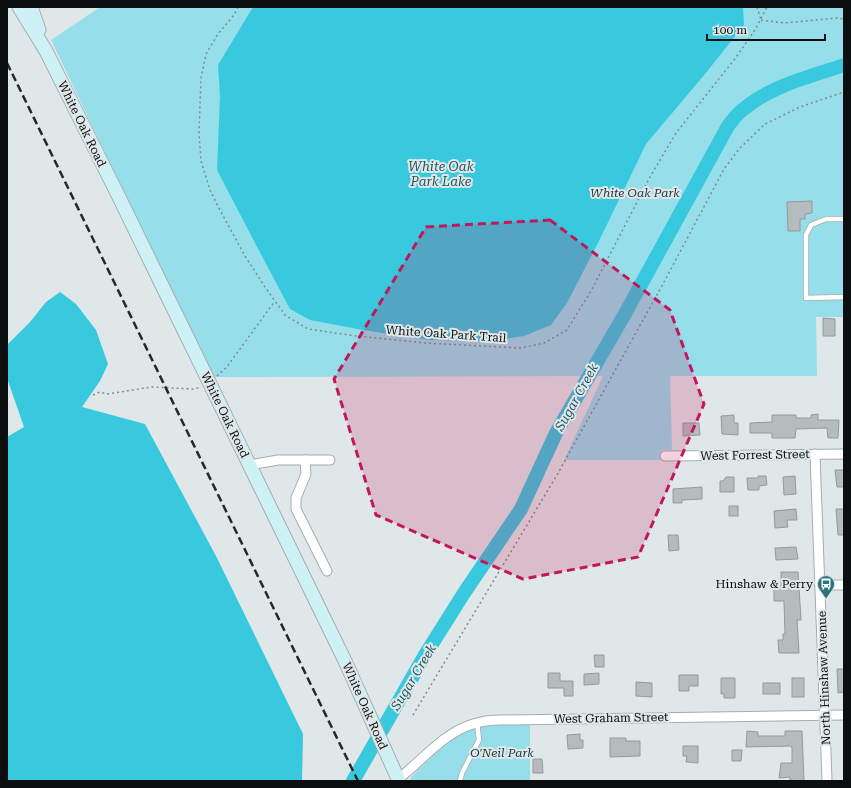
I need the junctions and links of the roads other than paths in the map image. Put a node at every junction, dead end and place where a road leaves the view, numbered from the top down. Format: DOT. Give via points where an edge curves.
graph roads {
  1 [pos="19,7"];
  2 [pos="31,7"];
  3 [pos="46,51"];
  4 [pos="844,219"];
  5 [pos="844,297"];
  6 [pos="815,454"];
  7 [pos="844,454"];
  8 [pos="665,456"];
  9 [pos="305,460"];
  10 [pos="330,460"];
  11 [pos="250,465"];
  12 [pos="327,571"];
  13 [pos="820,585"];
  14 [pos="844,585"];
  15 [pos="844,715"];
  16 [pos="825,716"];
  17 [pos="478,722"];
  18 [pos="398,780"];
  19 [pos="460,781"];
  20 [pos="827,781"];
  1 -- 3 [label="street, White Oak Road"];
  2 -- 3 [label="street, White Oak Road"];
  3 -- 11 [label="street, White Oak Road"];
  4 -- 5 [label="lane" via="826,219 811,225 805,245 806,298"];
  6 -- 7 [label="street, West Forrest Street"];
  6 -- 8 [label="street, West Forrest Street"];
  6 -- 13 [label="street, North Hinshaw Avenue"];
  9 -- 10 [label="street"];
  9 -- 11 [label="street" via="278,460"];
  9 -- 12 [label="street" via="306,474 296,498 296,509"];
  11 -- 18 [label="street, White Oak Road" via="367,708"];
  13 -- 14 [label="street"];
  13 -- 16 [label="street, North Hinshaw Avenue"];
  15 -- 16 [label="street, West Graham Street"];
  16 -- 17 [label="street, West Graham Street"];
  16 -- 20 [label="street, North Hinshaw Avenue"];
  17 -- 18 [label="street, West Graham Street" via="455,732"];
  17 -- 19 [label="lane" via="479,740"];
}
